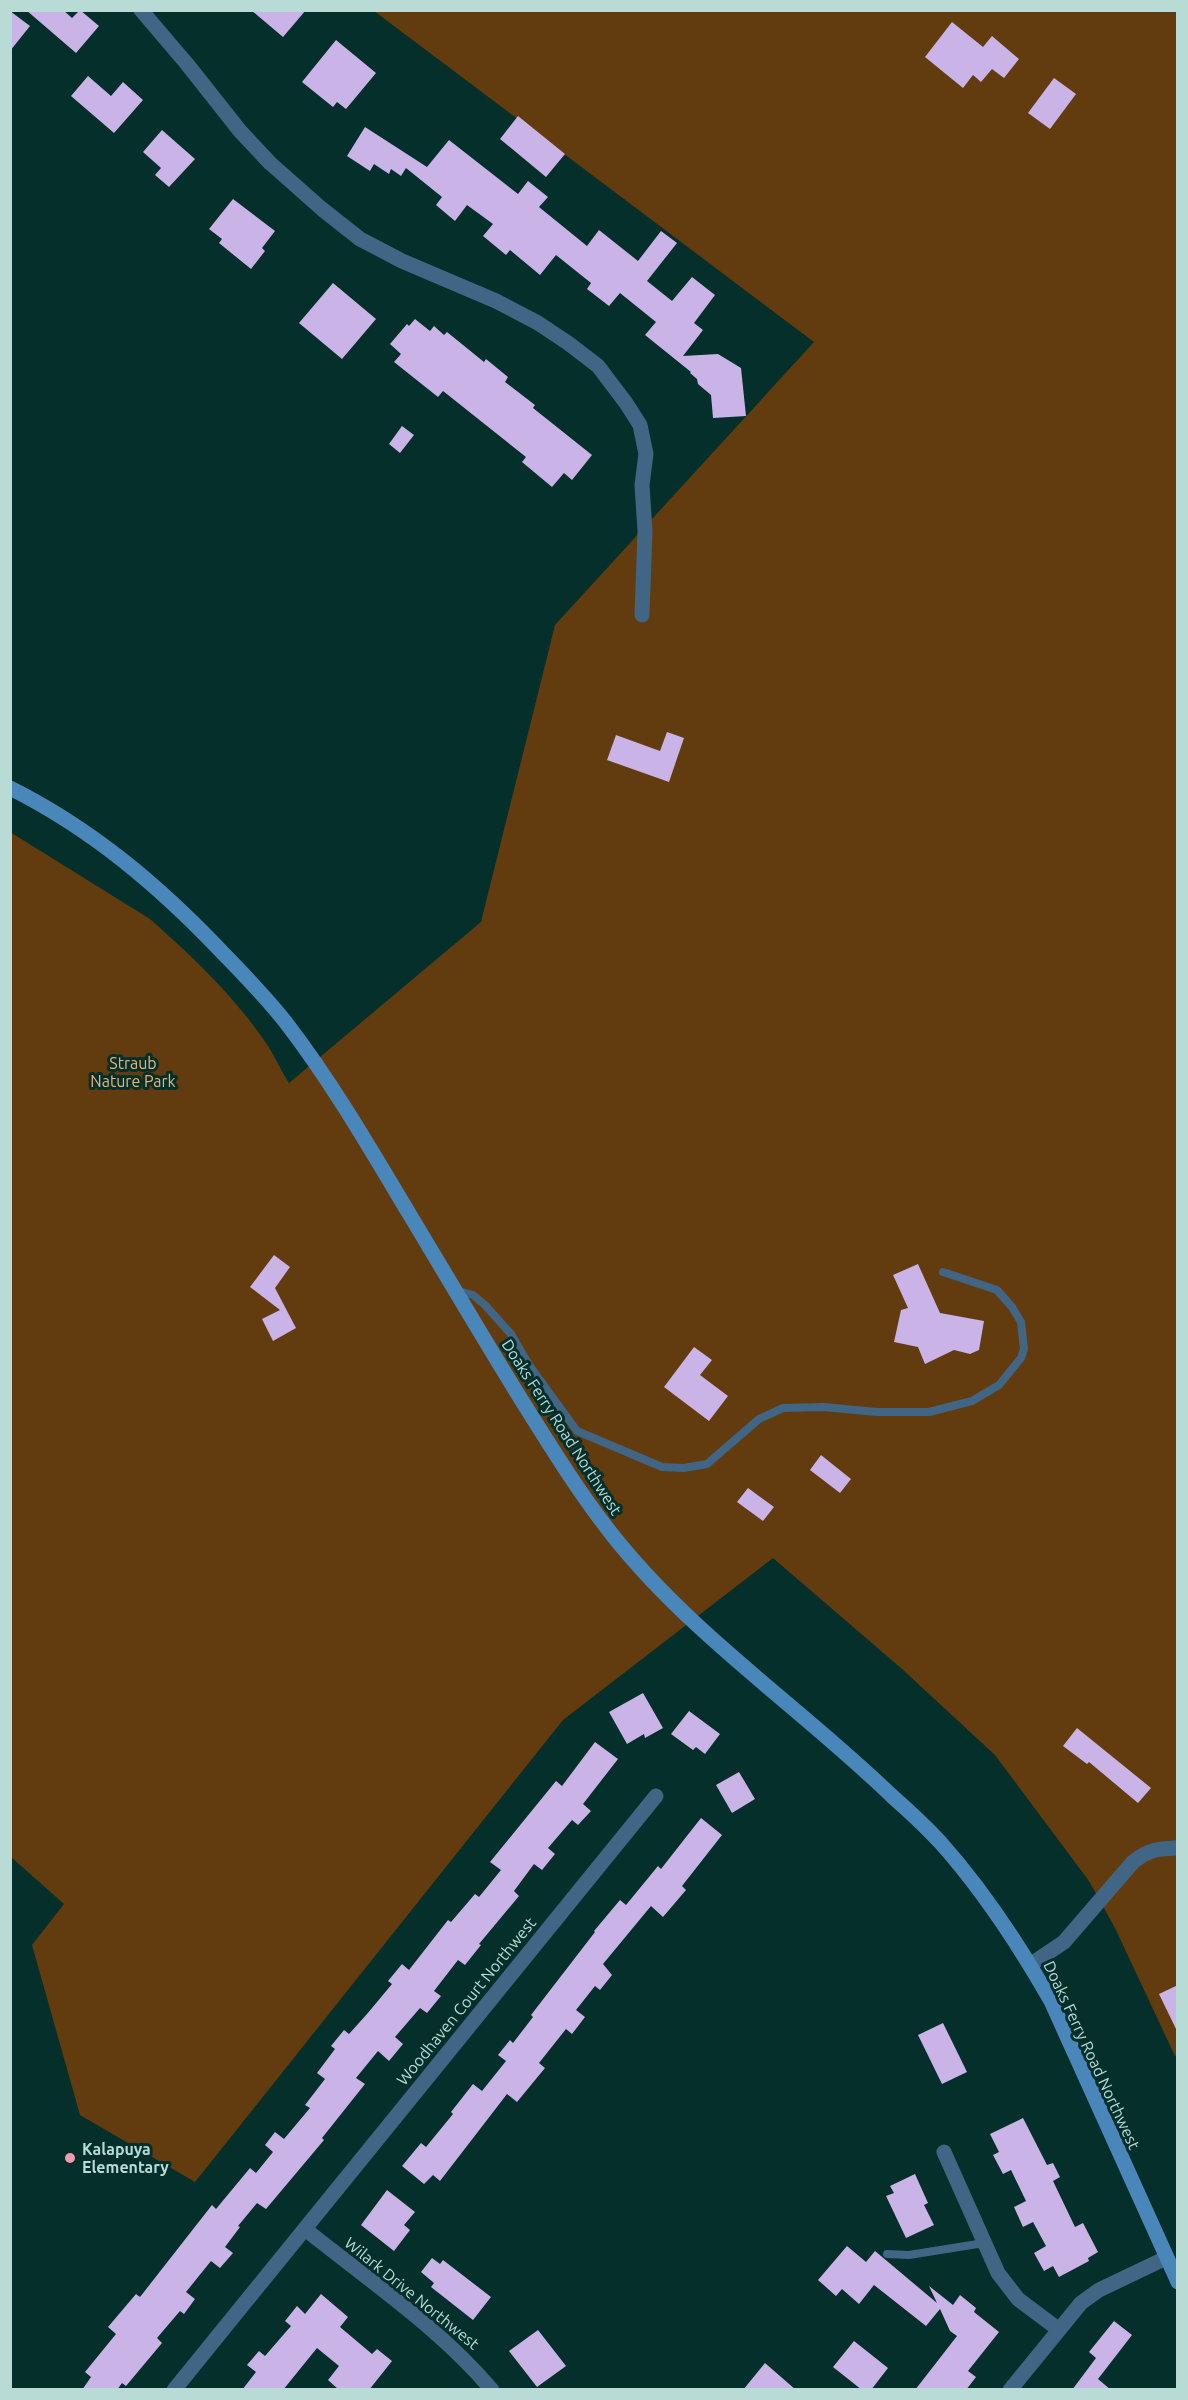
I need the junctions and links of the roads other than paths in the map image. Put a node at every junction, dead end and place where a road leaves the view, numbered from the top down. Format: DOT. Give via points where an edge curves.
graph roads {
  1 [pos="141,10"];
  2 [pos="642,615"];
  3 [pos="10,789"];
  4 [pos="943,1272"];
  5 [pos="454,1290"];
  6 [pos="656,1796"];
  7 [pos="1178,1848"];
  8 [pos="1030,1965"];
  9 [pos="944,2152"];
  10 [pos="305,2229"];
  11 [pos="984,2243"];
  12 [pos="887,2254"];
  13 [pos="1166,2258"];
  14 [pos="1178,2282"];
  15 [pos="1058,2329"];
  16 [pos="174,2390"];
  17 [pos="492,2390"];
  18 [pos="1010,2390"];
  1 -- 2 [label="street" via="240,131 278,171 360,239 538,323 598,366 640,426 646,454 642,485"];
  3 -- 5 [label="main road, Doaks Ferry Road Northwest" via="40,803 132,866 186,914 251,981 321,1071"];
  4 -- 5 [label="lane" via="996,1290 1021,1322 1021,1358 999,1385 972,1401 929,1412 783,1408 759,1419 707,1464 684,1468 662,1467 577,1431 511,1334 473,1295"];
  5 -- 8 [label="main road, Doaks Ferry Road Northwest" via="564,1469 655,1586 848,1754 938,1840 991,1906"];
  6 -- 10 [label="street, Woodhaven Court Northwest"];
  7 -- 8 [label="street" via="1145,1852 1064,1942"];
  8 -- 13 [label="main road, Doaks Ferry Road Northwest" via="1073,2049"];
  9 -- 11 [label="street"];
  10 -- 16 [label="street, Woodhaven Court Northwest"];
  10 -- 17 [label="street, Wilark Drive Northwest" via="433,2332"];
  11 -- 12 [label="lane" via="909,2255"];
  11 -- 15 [label="street" via="1009,2289"];
  13 -- 14 [label="main road, Doaks Ferry Road Northwest"];
  13 -- 15 [label="street" via="1099,2290"];
  15 -- 18 [label="street"];
}
